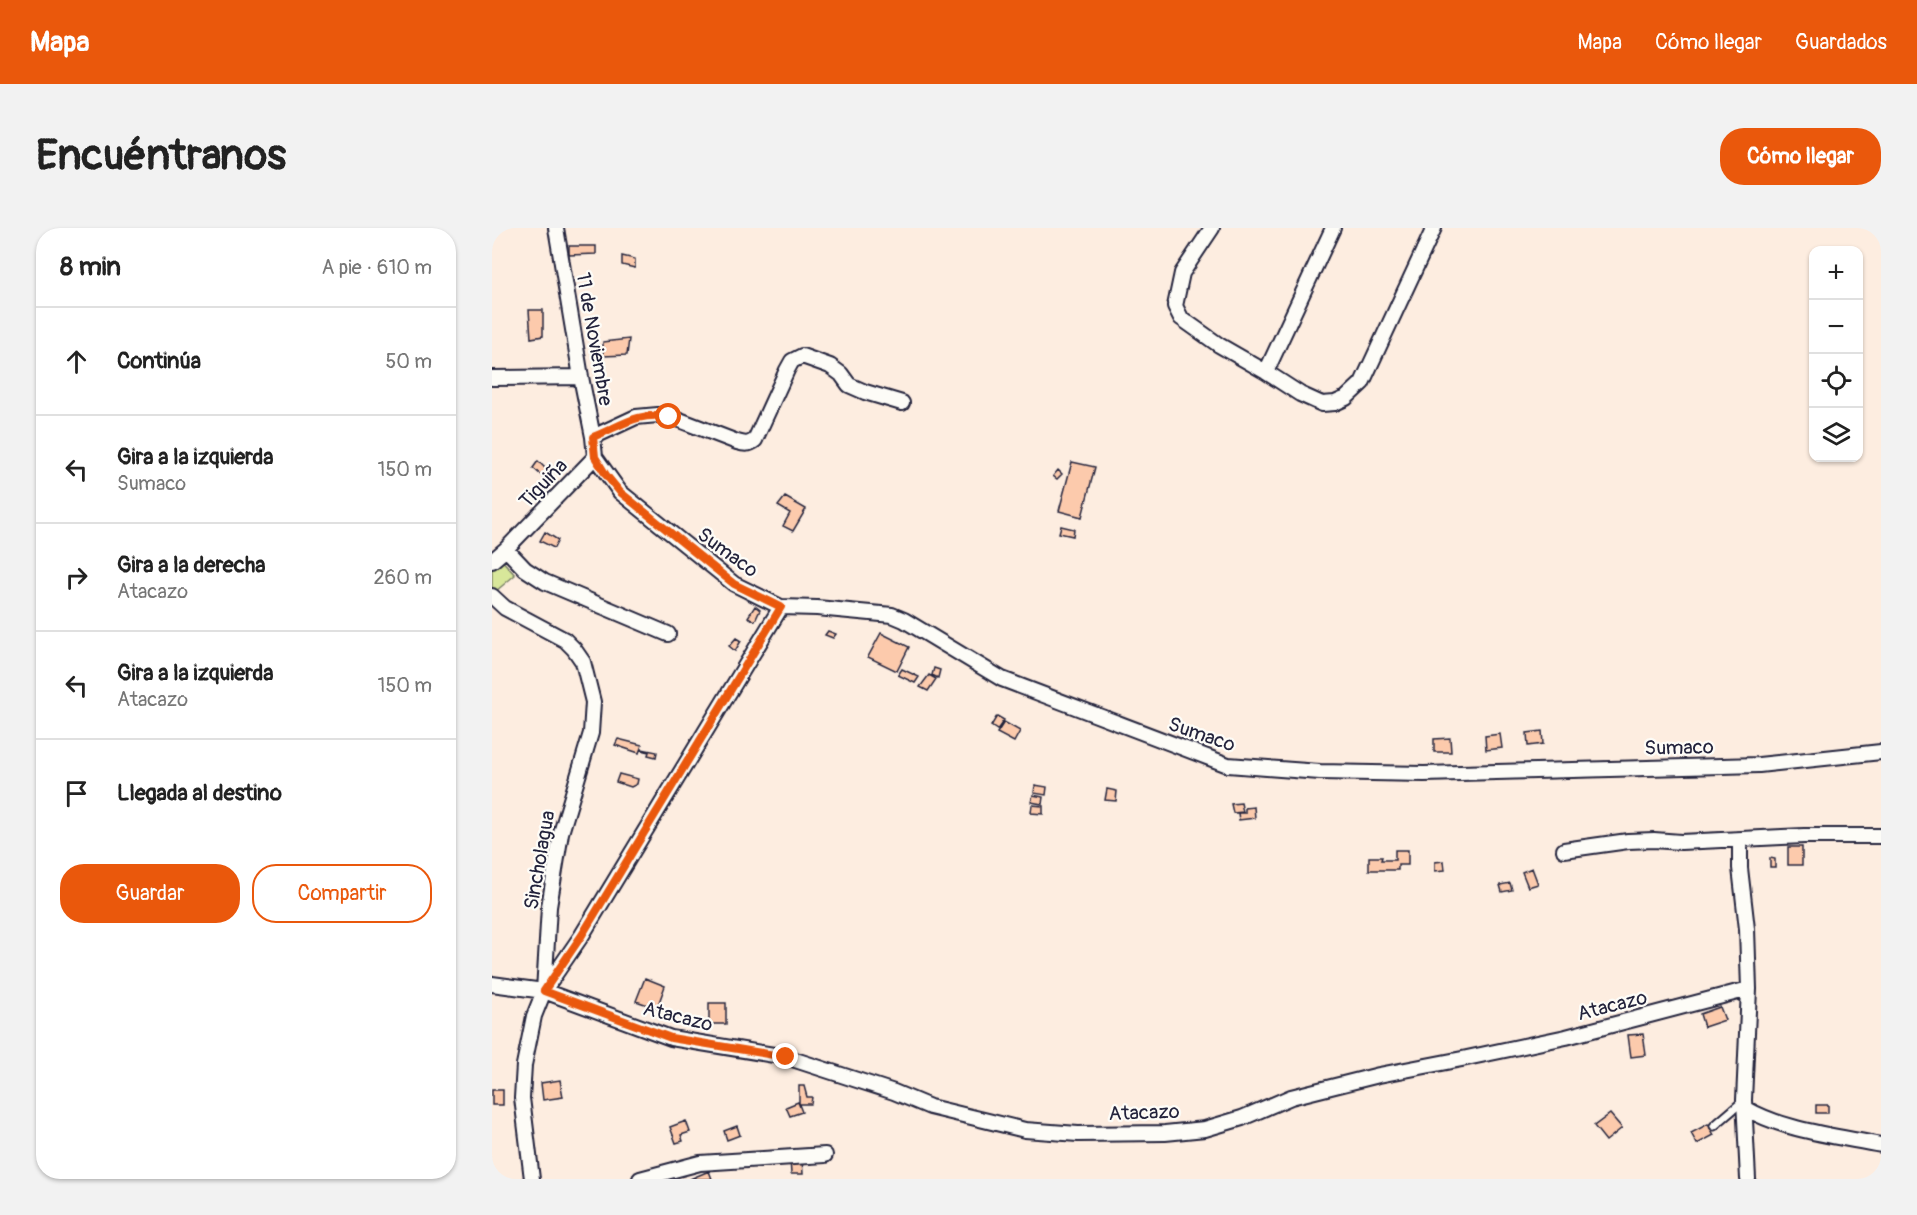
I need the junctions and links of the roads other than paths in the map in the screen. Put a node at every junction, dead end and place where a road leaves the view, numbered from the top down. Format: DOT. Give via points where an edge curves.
graph roads {
  1 [pos="556,228"];
  2 [pos="1212,228"];
  3 [pos="1334,228"];
  4 [pos="1434,228"];
  5 [pos="1266,372"];
  6 [pos="581,377"];
  7 [pos="492,378"];
  8 [pos="902,403"];
  9 [pos="593,437"];
  10 [pos="595,457"];
  11 [pos="506,549"];
  12 [pos="492,561"];
  13 [pos="492,596"];
  14 [pos="781,607"];
  15 [pos="668,634"];
  16 [pos="1881,752"];
  17 [pos="1881,836"];
  18 [pos="1740,840"];
  19 [pos="1564,850"];
  20 [pos="492,984"];
  21 [pos="1749,989"];
  22 [pos="544,991"];
  23 [pos="1745,1104"];
  24 [pos="1767,1120"];
  25 [pos="1714,1126"];
  26 [pos="1746,1138"];
  27 [pos="1881,1145"];
  28 [pos="825,1155"];
  29 [pos="532,1179"];
  30 [pos="640,1179"];
  31 [pos="1748,1179"];
  1 -- 6 [label="street, 11 de Noviembre"];
  2 -- 5 [label="street" via="1182,273 1175,306 1181,318"];
  3 -- 5 [label="street"];
  4 -- 5 [label="street" via="1362,383 1354,392 1335,403 1322,404"];
  6 -- 7 [label="street"];
  6 -- 9 [label="street, 11 de Noviembre"];
  8 -- 9 [label="street" via="849,385 830,366 802,356 792,361 751,443 737,442 658,415 636,417"];
  9 -- 10 [label="street, 11 de Noviembre"];
  10 -- 11 [label="street, Tiguiña"];
  10 -- 14 [label="street, Sumaco" via="620,492 697,555 734,584"];
  11 -- 12 [label="street, Tiguiña"];
  11 -- 15 [label="street" via="545,582"];
  13 -- 22 [label="street, Sincholagua" via="504,608 565,640 574,649 582,662 593,702 591,734 561,833 549,906"];
  14 -- 16 [label="street, Sumaco" via="892,615 1002,679 1228,765 1424,774 1759,765"];
  14 -- 22 [label="street"];
  17 -- 18 [label="street"];
  18 -- 19 [label="street" via="1628,841"];
  18 -- 21 [label="street"];
  20 -- 22 [label="street, Atacazo"];
  21 -- 22 [label="street, Atacazo" via="1566,1037 1291,1097 1205,1129 1078,1134 1025,1130 930,1107 786,1057 671,1038"];
  21 -- 23 [label="street"];
  22 -- 29 [label="street, Sincholagua" via="534,1016 524,1065 522,1098"];
  23 -- 24 [label="street"];
  23 -- 25 [label="lane"];
  23 -- 26 [label="street"];
  24 -- 26 [label="street"];
  24 -- 27 [label="street"];
  26 -- 31 [label="street"];
  28 -- 30 [label="street" via="700,1163"];
}
